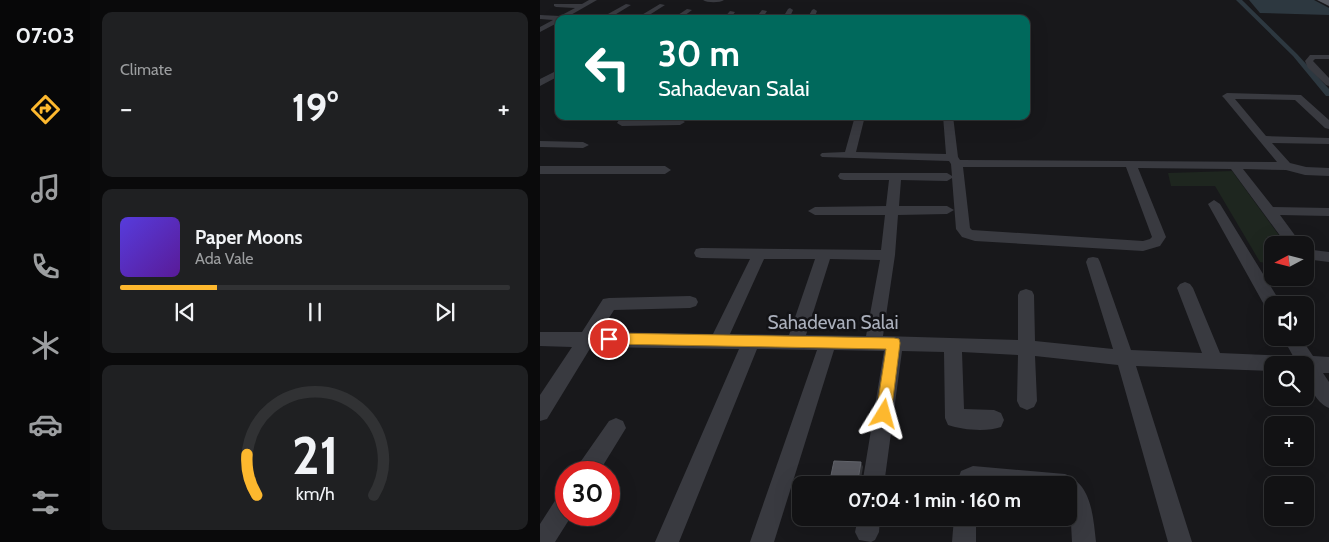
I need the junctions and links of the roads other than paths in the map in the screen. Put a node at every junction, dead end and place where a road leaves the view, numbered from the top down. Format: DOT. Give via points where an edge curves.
graph roads {
  1 [pos="594,0"];
  2 [pos="706,0"];
  3 [pos="722,0"];
  4 [pos="1322,0"];
  5 [pos="1328,1"];
  6 [pos="556,5"];
  7 [pos="628,5"];
  8 [pos="662,5"];
  9 [pos="582,6"];
  10 [pos="714,6"];
  11 [pos="689,10"];
  12 [pos="790,10"];
  13 [pos="764,11"];
  14 [pos="732,12"];
  15 [pos="814,12"];
  16 [pos="567,15"];
  17 [pos="609,15"];
  18 [pos="645,15"];
  19 [pos="681,15"];
  20 [pos="729,15"];
  21 [pos="761,15"];
  22 [pos="787,15"];
  23 [pos="812,15"];
  24 [pos="540,17"];
  25 [pos="555,18"];
  26 [pos="555,22"];
  27 [pos="540,30"];
  28 [pos="1325,62"];
  29 [pos="554,75"];
  30 [pos="540,83"];
  31 [pos="1329,83"];
  32 [pos="624,120"];
  33 [pos="859,120"];
  34 [pos="949,120"];
  35 [pos="680,122"];
  36 [pos="1329,126"];
  37 [pos="1262,139"];
  38 [pos="1329,141"];
  39 [pos="540,144"];
  40 [pos="583,145"];
  41 [pos="826,155"];
  42 [pos="850,155"];
  43 [pos="955,160"];
  44 [pos="1131,164"];
  45 [pos="1290,166"];
  46 [pos="1329,169"];
  47 [pos="540,170"];
  48 [pos="665,170"];
  49 [pos="1239,171"];
  50 [pos="844,176"];
  51 [pos="895,176"];
  52 [pos="947,177"];
  53 [pos="1214,204"];
  54 [pos="892,210"];
  55 [pos="947,210"];
  56 [pos="815,211"];
  57 [pos="1268,211"];
  58 [pos="1329,212"];
  59 [pos="1287,236"];
  60 [pos="701,253"];
  61 [pos="759,254"];
  62 [pos="824,254"];
  63 [pos="888,255"];
  64 [pos="1314,255"];
  65 [pos="1329,256"];
  66 [pos="1093,262"];
  67 [pos="1185,288"];
  68 [pos="1026,295"];
  69 [pos="1268,296"];
  70 [pos="690,302"];
  71 [pos="588,338"];
  72 [pos="540,339"];
  73 [pos="719,340"];
  74 [pos="751,342"];
  75 [pos="828,342"];
  76 [pos="795,343"];
  77 [pos="873,343"];
  78 [pos="894,343"];
  79 [pos="953,345"];
  80 [pos="1027,348"];
  81 [pos="1125,358"];
  82 [pos="1214,361"];
  83 [pos="1264,363"];
  84 [pos="1314,364"];
  85 [pos="1329,365"];
  86 [pos="1314,375"];
  87 [pos="1329,399"];
  88 [pos="1027,401"];
  89 [pos="540,412"];
  90 [pos="994,420"];
  91 [pos="616,428"];
  92 [pos="594,461"];
  93 [pos="874,476"];
  94 [pos="1077,499"];
  95 [pos="555,521"];
  96 [pos="965,526"];
  97 [pos="542,542"];
  98 [pos="667,542"];
  99 [pos="762,542"];
  100 [pos="964,542"];
  101 [pos="1084,542"];
  102 [pos="1180,542"];
  1 -- 9 [label="street"];
  2 -- 3 [label="street"];
  3 -- 10 [label="street"];
  4 -- 5 [label="main road"];
  6 -- 9 [label="street"];
  7 -- 17 [label="street"];
  8 -- 18 [label="street"];
  9 -- 16 [label="street"];
  11 -- 19 [label="street"];
  12 -- 22 [label="street"];
  13 -- 21 [label="street"];
  14 -- 20 [label="street"];
  15 -- 23 [label="street"];
  24 -- 25 [label="street"];
  26 -- 27 [label="street"];
  28 -- 31 [label="street" via="1312,67"];
  29 -- 30 [label="street"];
  32 -- 35 [label="street" via="622,122"];
  33 -- 42 [label="street"];
  34 -- 43 [label="street"];
  36 -- 37 [label="street" via="1298,97 1227,96"];
  37 -- 38 [label="street"];
  37 -- 45 [label="street"];
  39 -- 40 [label="street"];
  41 -- 42 [label="street"];
  42 -- 43 [label="street"];
  43 -- 44 [label="street"];
  43 -- 44 [label="street" via="963,229 967,234 1143,246 1154,243 1159,237"];
  44 -- 49 [label="street"];
  45 -- 46 [label="street" via="1305,171"];
  45 -- 49 [label="street"];
  46 -- 49 [label="street"];
  47 -- 48 [label="street"];
  49 -- 57 [label="street"];
  50 -- 51 [label="street"];
  51 -- 52 [label="street"];
  51 -- 54 [label="street"];
  53 -- 69 [label="street"];
  54 -- 55 [label="street"];
  54 -- 56 [label="street"];
  54 -- 63 [label="street"];
  57 -- 58 [label="street"];
  57 -- 59 [label="street"];
  60 -- 61 [label="street"];
  61 -- 62 [label="street"];
  61 -- 73 [label="street"];
  62 -- 63 [label="street"];
  62 -- 76 [label="street"];
  63 -- 77 [label="street"];
  64 -- 65 [label="street"];
  66 -- 81 [label="street"];
  67 -- 82 [label="street"];
  68 -- 80 [label="street"];
  70 -- 71 [label="street" via="602,304"];
  71 -- 72 [label="street, Sahadevan Salai"];
  71 -- 73 [label="street, Sahadevan Salai"];
  71 -- 89 [label="street"];
  73 -- 74 [label="street, Sahadevan Salai"];
  74 -- 76 [label="street, Sahadevan Salai"];
  74 -- 98 [label="street"];
  75 -- 76 [label="street, Sahadevan Salai"];
  75 -- 77 [label="street, Sahadevan Salai"];
  75 -- 99 [label="street"];
  77 -- 78 [label="street, Sahadevan Salai"];
  78 -- 79 [label="street, Sahadevan Salai"];
  78 -- 93 [label="street"];
  79 -- 80 [label="street, Sahadevan Salai"];
  79 -- 90 [label="street" via="955,418"];
  80 -- 81 [label="street, Sahadevan Salai"];
  80 -- 88 [label="street"];
  81 -- 82 [label="street, Sahadevan Salai"];
  81 -- 102 [label="street"];
  82 -- 83 [label="street, Sahadevan Salai"];
  84 -- 85 [label="street, Sahadevan Salai"];
  86 -- 87 [label="street"];
  91 -- 92 [label="street"];
  94 -- 101 [label="street"];
  95 -- 97 [label="street"];
  96 -- 100 [label="street"];
}
